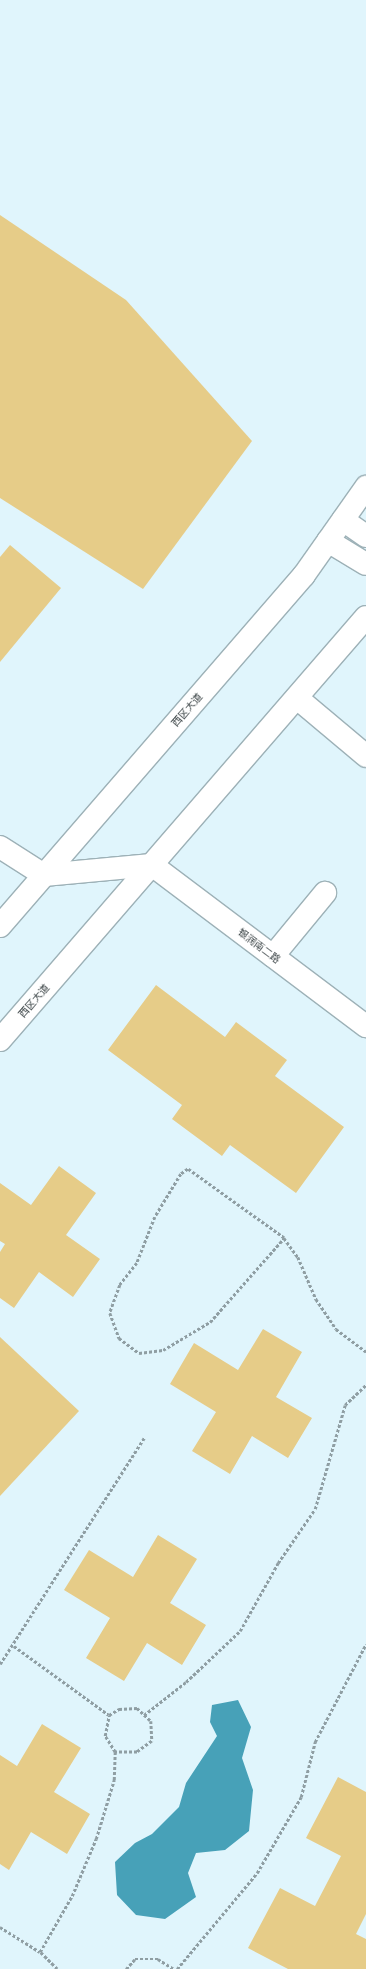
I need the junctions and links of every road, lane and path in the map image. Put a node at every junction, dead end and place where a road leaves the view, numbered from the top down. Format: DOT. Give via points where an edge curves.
graph roads {
  1 [pos="366,486"];
  2 [pos="343,520"];
  3 [pos="366,536"];
  4 [pos="328,541"];
  5 [pos="366,564"];
  6 [pos="366,617"];
  7 [pos="297,698"];
  8 [pos="366,756"];
  9 [pos="0,847"];
  10 [pos="152,865"];
  11 [pos="44,875"];
  12 [pos="325,893"];
  13 [pos="0,926"];
  14 [pos="273,956"];
  15 [pos="366,1026"];
  16 [pos="0,1040"];
  17 [pos="284,1238"];
  18 [pos="366,1352"];
  19 [pos="366,1385"];
  20 [pos="144,1438"];
  21 [pos="366,1644"];
  22 [pos="14,1646"];
  23 [pos="0,1664"];
  24 [pos="144,1715"];
  25 [pos="108,1716"];
  26 [pos="115,1752"];
  27 [pos="0,1927"];
  28 [pos="40,1952"];
  29 [pos="57,1969"];
  30 [pos="126,1969"];
  31 [pos="176,1969"];
  1 -- 2 [label="main road, 西区大道"];
  2 -- 3 [label="main road"];
  2 -- 4 [label="main road, 西区大道"];
  4 -- 5 [label="main road"];
  4 -- 11 [label="main road, 西区大道" via="304,575"];
  6 -- 7 [label="main road, 西区大道"];
  7 -- 8 [label="main road"];
  7 -- 10 [label="main road, 西区大道"];
  9 -- 11 [label="main road"];
  10 -- 11 [label="main road"];
  10 -- 14 [label="main road, 银润南二路"];
  10 -- 16 [label="main road, 西区大道"];
  11 -- 13 [label="main road, 西区大道"];
  12 -- 14 [label="main road"];
  14 -- 15 [label="main road, 银润南二路"];
  17 -- 17 [label="path" via="210,1322 163,1350 139,1353 119,1338 110,1313 120,1285 137,1263 156,1217 181,1174 188,1169"];
  17 -- 18 [label="path" via="298,1257 316,1300 336,1329"];
  19 -- 24 [label="path" via="345,1404 315,1509 278,1563 240,1631 186,1682"];
  20 -- 22 [label="path"];
  21 -- 31 [label="path" via="314,1742 301,1797 258,1873"];
  22 -- 23 [label="path"];
  22 -- 25 [label="path"];
  24 -- 25 [label="path" via="137,1708 119,1709"];
  24 -- 26 [label="path" via="151,1721 152,1741 137,1752"];
  25 -- 26 [label="path" via="105,1736"];
  26 -- 28 [label="path" via="114,1780 96,1839 72,1896"];
  27 -- 28 [label="path"];
  28 -- 29 [label="path"];
  30 -- 31 [label="path" via="135,1959 158,1959"];
}
